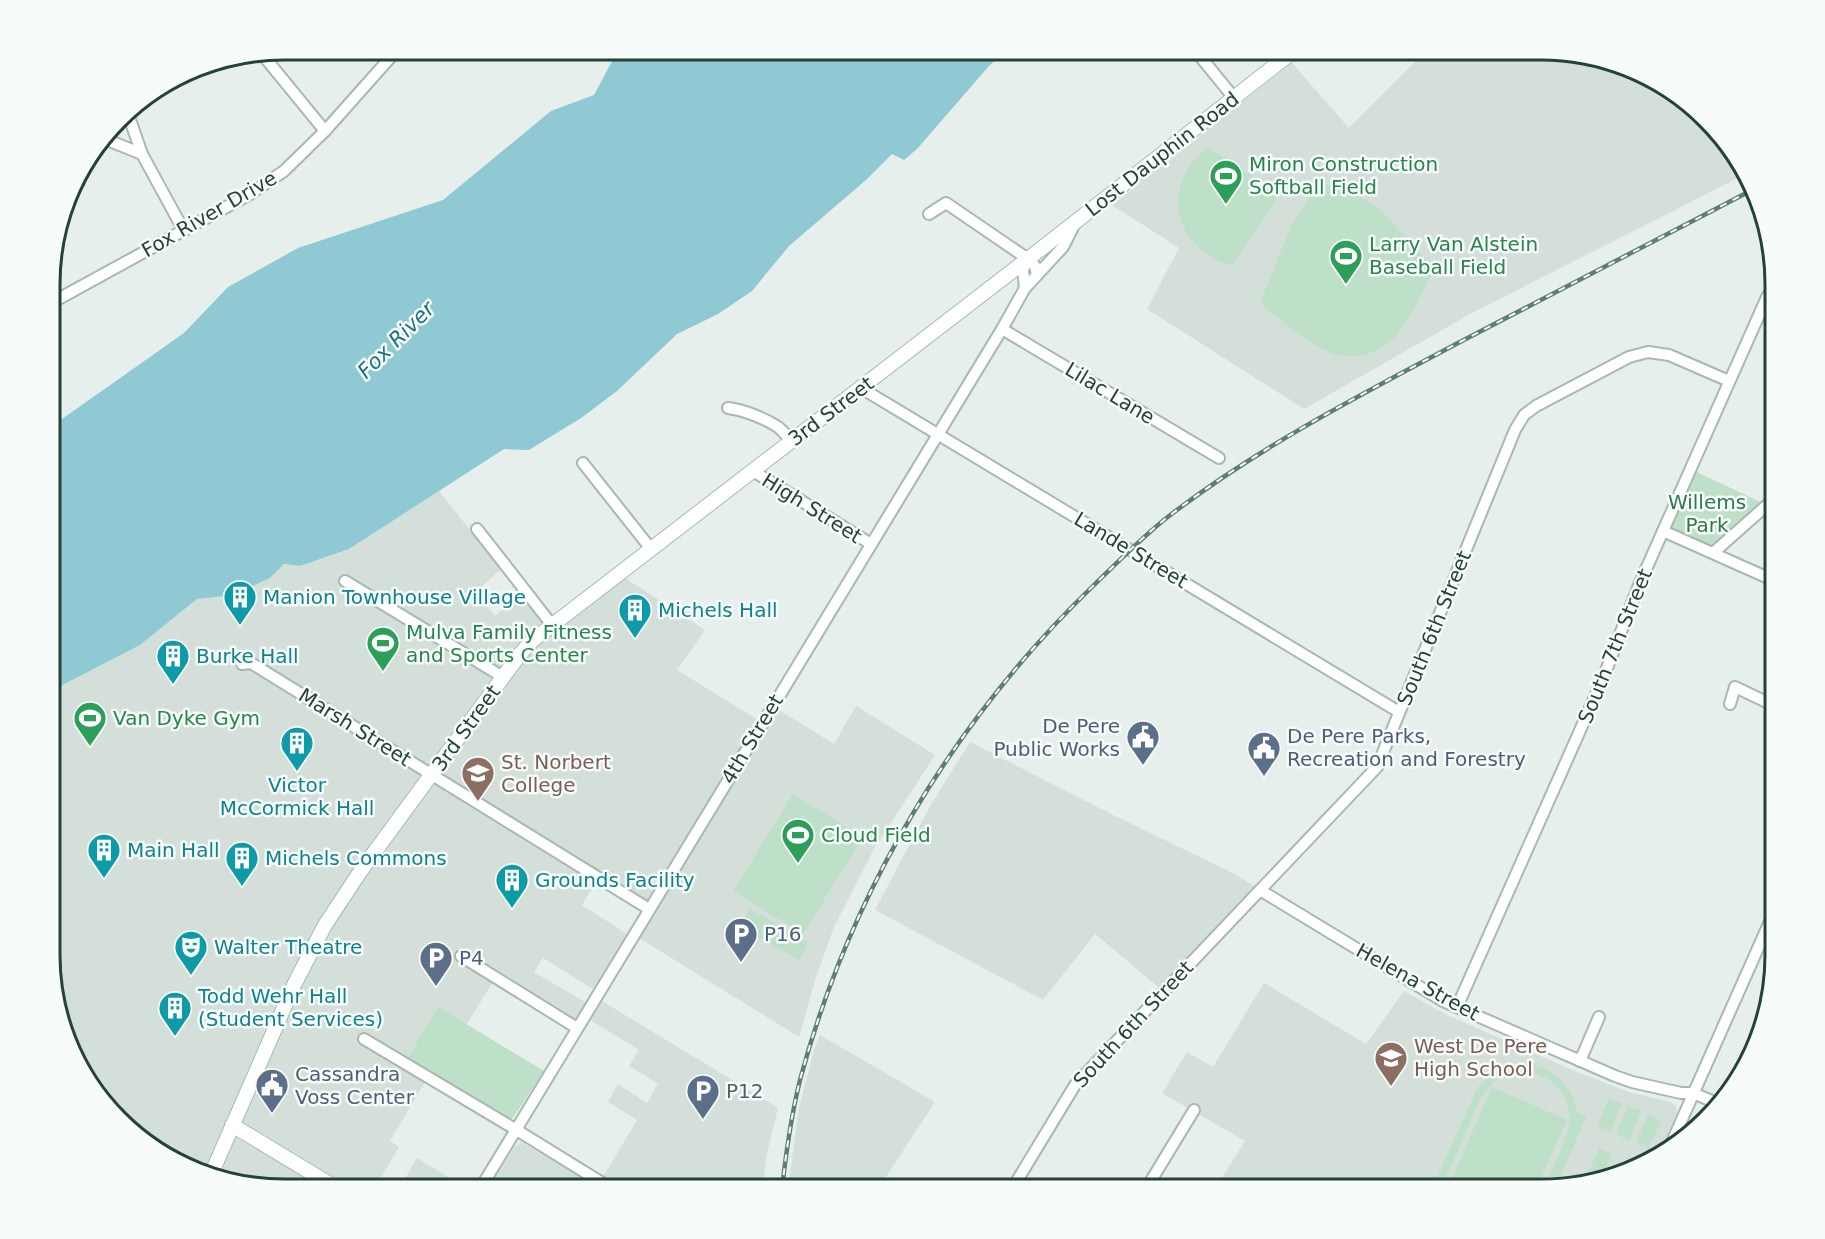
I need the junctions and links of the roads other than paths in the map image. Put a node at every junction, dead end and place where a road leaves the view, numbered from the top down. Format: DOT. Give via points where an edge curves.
graph roads {
  1 [pos="267,60"];
  2 [pos="388,60"];
  3 [pos="1204,60"];
  4 [pos="1282,60"];
  5 [pos="1234,98"];
  6 [pos="131,121"];
  7 [pos="326,131"];
  8 [pos="111,142"];
  9 [pos="142,154"];
  10 [pos="929,214"];
  11 [pos="1076,221"];
  12 [pos="184,231"];
  13 [pos="1028,259"];
  14 [pos="1037,275"];
  15 [pos="1025,288"];
  16 [pos="1765,302"];
  17 [pos="60,304"];
  18 [pos="1002,328"];
  19 [pos="1730,381"];
  20 [pos="861,388"];
  21 [pos="728,408"];
  22 [pos="938,434"];
  23 [pos="791,441"];
  24 [pos="1219,458"];
  25 [pos="583,463"];
  26 [pos="753,471"];
  27 [pos="1765,507"];
  28 [pos="477,530"];
  29 [pos="1663,531"];
  30 [pos="871,544"];
  31 [pos="651,549"];
  32 [pos="1713,553"];
  33 [pos="1765,576"];
  34 [pos="345,581"];
  35 [pos="552,625"];
  36 [pos="242,664"];
  37 [pos="503,676"];
  38 [pos="1765,701"];
  39 [pos="1731,704"];
  40 [pos="1399,712"];
  41 [pos="432,774"];
  42 [pos="1260,890"];
  43 [pos="649,909"];
  44 [pos="1765,932"];
  45 [pos="461,956"];
  46 [pos="1456,1007"];
  47 [pos="1599,1017"];
  48 [pos="577,1028"];
  49 [pos="364,1039"];
  50 [pos="1580,1061"];
  51 [pos="1693,1093"];
  52 [pos="1711,1101"];
  53 [pos="1194,1110"];
  54 [pos="232,1125"];
  55 [pos="515,1129"];
  56 [pos="1675,1134"];
  57 [pos="214,1168"];
  58 [pos="321,1179"];
  59 [pos="486,1179"];
  60 [pos="596,1179"];
  61 [pos="1018,1179"];
  62 [pos="1152,1179"];
  1 -- 7 [label="street"];
  2 -- 7 [label="street, Fox River Drive"];
  3 -- 5 [label="street"];
  4 -- 5 [label="main road, Lost Dauphin Road"];
  5 -- 11 [label="main road, Lost Dauphin Road"];
  6 -- 9 [label="street"];
  7 -- 12 [label="street, Fox River Drive" via="284,171"];
  8 -- 9 [label="street"];
  9 -- 12 [label="street"];
  10 -- 13 [label="street" via="946,203"];
  11 -- 13 [label="main road, Lost Dauphin Road"];
  11 -- 14 [label="street, 4th Street" via="1063,247"];
  12 -- 17 [label="street, Fox River Drive"];
  13 -- 14 [label="street"];
  13 -- 15 [label="street, 4th Street" via="1023,270"];
  13 -- 20 [label="main road, 3rd Street"];
  14 -- 15 [label="street, 4th Street"];
  15 -- 18 [label="street, 4th Street"];
  16 -- 19 [label="street, South 7th Street"];
  18 -- 22 [label="street, 4th Street"];
  18 -- 24 [label="street, Lilac Lane"];
  19 -- 29 [label="street, South 7th Street"];
  19 -- 40 [label="street, South 6th Street" via="1669,355 1648,352 1629,357 1524,416"];
  20 -- 22 [label="street, Lande Street"];
  20 -- 23 [label="main road, 3rd Street"];
  21 -- 23 [label="street" via="773,425"];
  22 -- 30 [label="street, 4th Street"];
  22 -- 40 [label="street, Lande Street"];
  23 -- 26 [label="main road, 3rd Street"];
  25 -- 31 [label="street"];
  26 -- 30 [label="street, High Street"];
  26 -- 31 [label="main road, 3rd Street"];
  27 -- 32 [label="street"];
  28 -- 35 [label="street"];
  29 -- 32 [label="street"];
  29 -- 46 [label="street, South 7th Street" via="1602,681"];
  30 -- 43 [label="street, 4th Street"];
  31 -- 35 [label="main road, 3rd Street"];
  32 -- 33 [label="street"];
  34 -- 37 [label="street"];
  35 -- 37 [label="main road, 3rd Street" via="527,646"];
  36 -- 41 [label="street, Marsh Street" via="251,663"];
  37 -- 41 [label="main road, 3rd Street"];
  38 -- 39 [label="street" via="1735,687"];
  40 -- 42 [label="street, South 6th Street" via="1377,767"];
  41 -- 43 [label="street, Marsh Street"];
  41 -- 54 [label="main road, 3rd Street" via="325,925"];
  42 -- 46 [label="street, Helena Street"];
  42 -- 61 [label="street, South 6th Street" via="1075,1085"];
  43 -- 48 [label="street, 4th Street"];
  44 -- 51 [label="street"];
  45 -- 48 [label="street"];
  46 -- 50 [label="street, Helena Street"];
  47 -- 50 [label="street"];
  48 -- 55 [label="street, 4th Street"];
  49 -- 55 [label="street"];
  50 -- 51 [label="street, Helena Street" via="1632,1082 1681,1094"];
  51 -- 52 [label="street, Helena Street"];
  51 -- 56 [label="street"];
  53 -- 62 [label="street"];
  54 -- 57 [label="main road, 3rd Street"];
  54 -- 58 [label="main road"];
  55 -- 59 [label="street, 4th Street"];
  55 -- 60 [label="street"];
}
